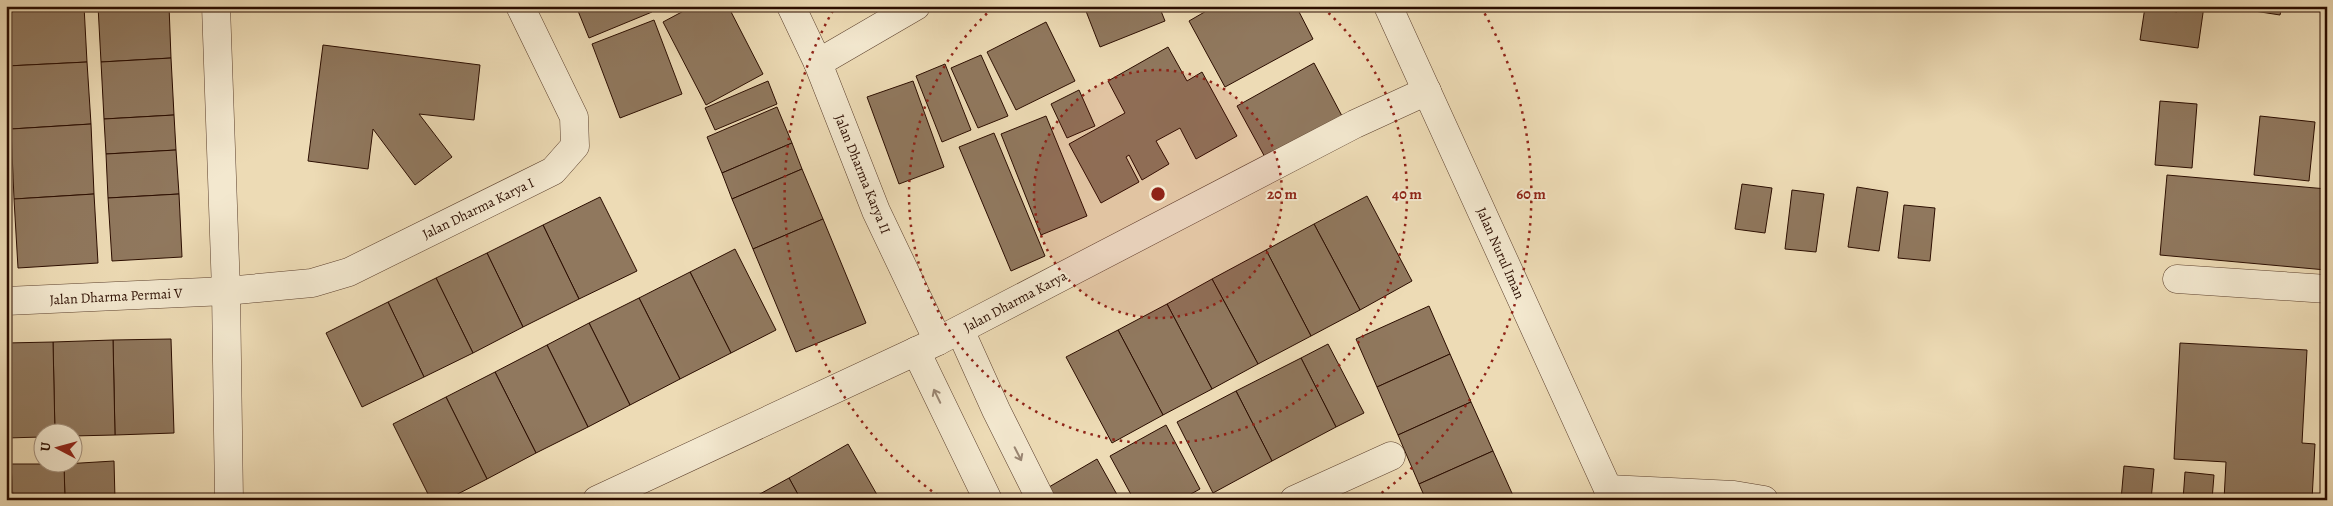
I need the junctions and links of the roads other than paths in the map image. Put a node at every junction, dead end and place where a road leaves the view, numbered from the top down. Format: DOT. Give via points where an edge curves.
graph roads {
  1 [pos="216,6"];
  2 [pos="520,6"];
  3 [pos="791,6"];
  4 [pos="916,6"];
  5 [pos="1388,6"];
  6 [pos="818,63"];
  7 [pos="1428,91"];
  8 [pos="2176,279"];
  9 [pos="2327,289"];
  10 [pos="226,291"];
  11 [pos="6,301"];
  12 [pos="938,341"];
  13 [pos="1391,456"];
  14 [pos="1611,494"];
  15 [pos="229,500"];
  16 [pos="597,500"];
  17 [pos="988,500"];
  18 [pos="1041,500"];
  19 [pos="1294,500"];
  20 [pos="1764,500"];
  1 -- 10 [label="street"];
  2 -- 10 [label="street, Jalan Dharma Karya I" via="574,117 575,146 553,171 349,272 312,283"];
  3 -- 6 [label="street, Jalan Dharma Karya II"];
  4 -- 6 [label="street"];
  5 -- 7 [label="street, Jalan Nurul Iman"];
  6 -- 12 [label="street, Jalan Dharma Karya II" via="876,211"];
  7 -- 12 [label="street, Jalan Dharma Karya" via="1355,124"];
  7 -- 14 [label="street, Jalan Nurul Iman"];
  8 -- 9 [label="street"];
  10 -- 11 [label="street, Jalan Dharma Permai V"];
  10 -- 15 [label="street"];
  12 -- 16 [label="street, Jalan Dharma Karya"];
  17 -- 12 [label="street, one-way"];
  12 -- 18 [label="street, one-way" via="996,410"];
  13 -- 19 [label="street"];
  14 -- 20 [label="street" via="1734,495"];
}
